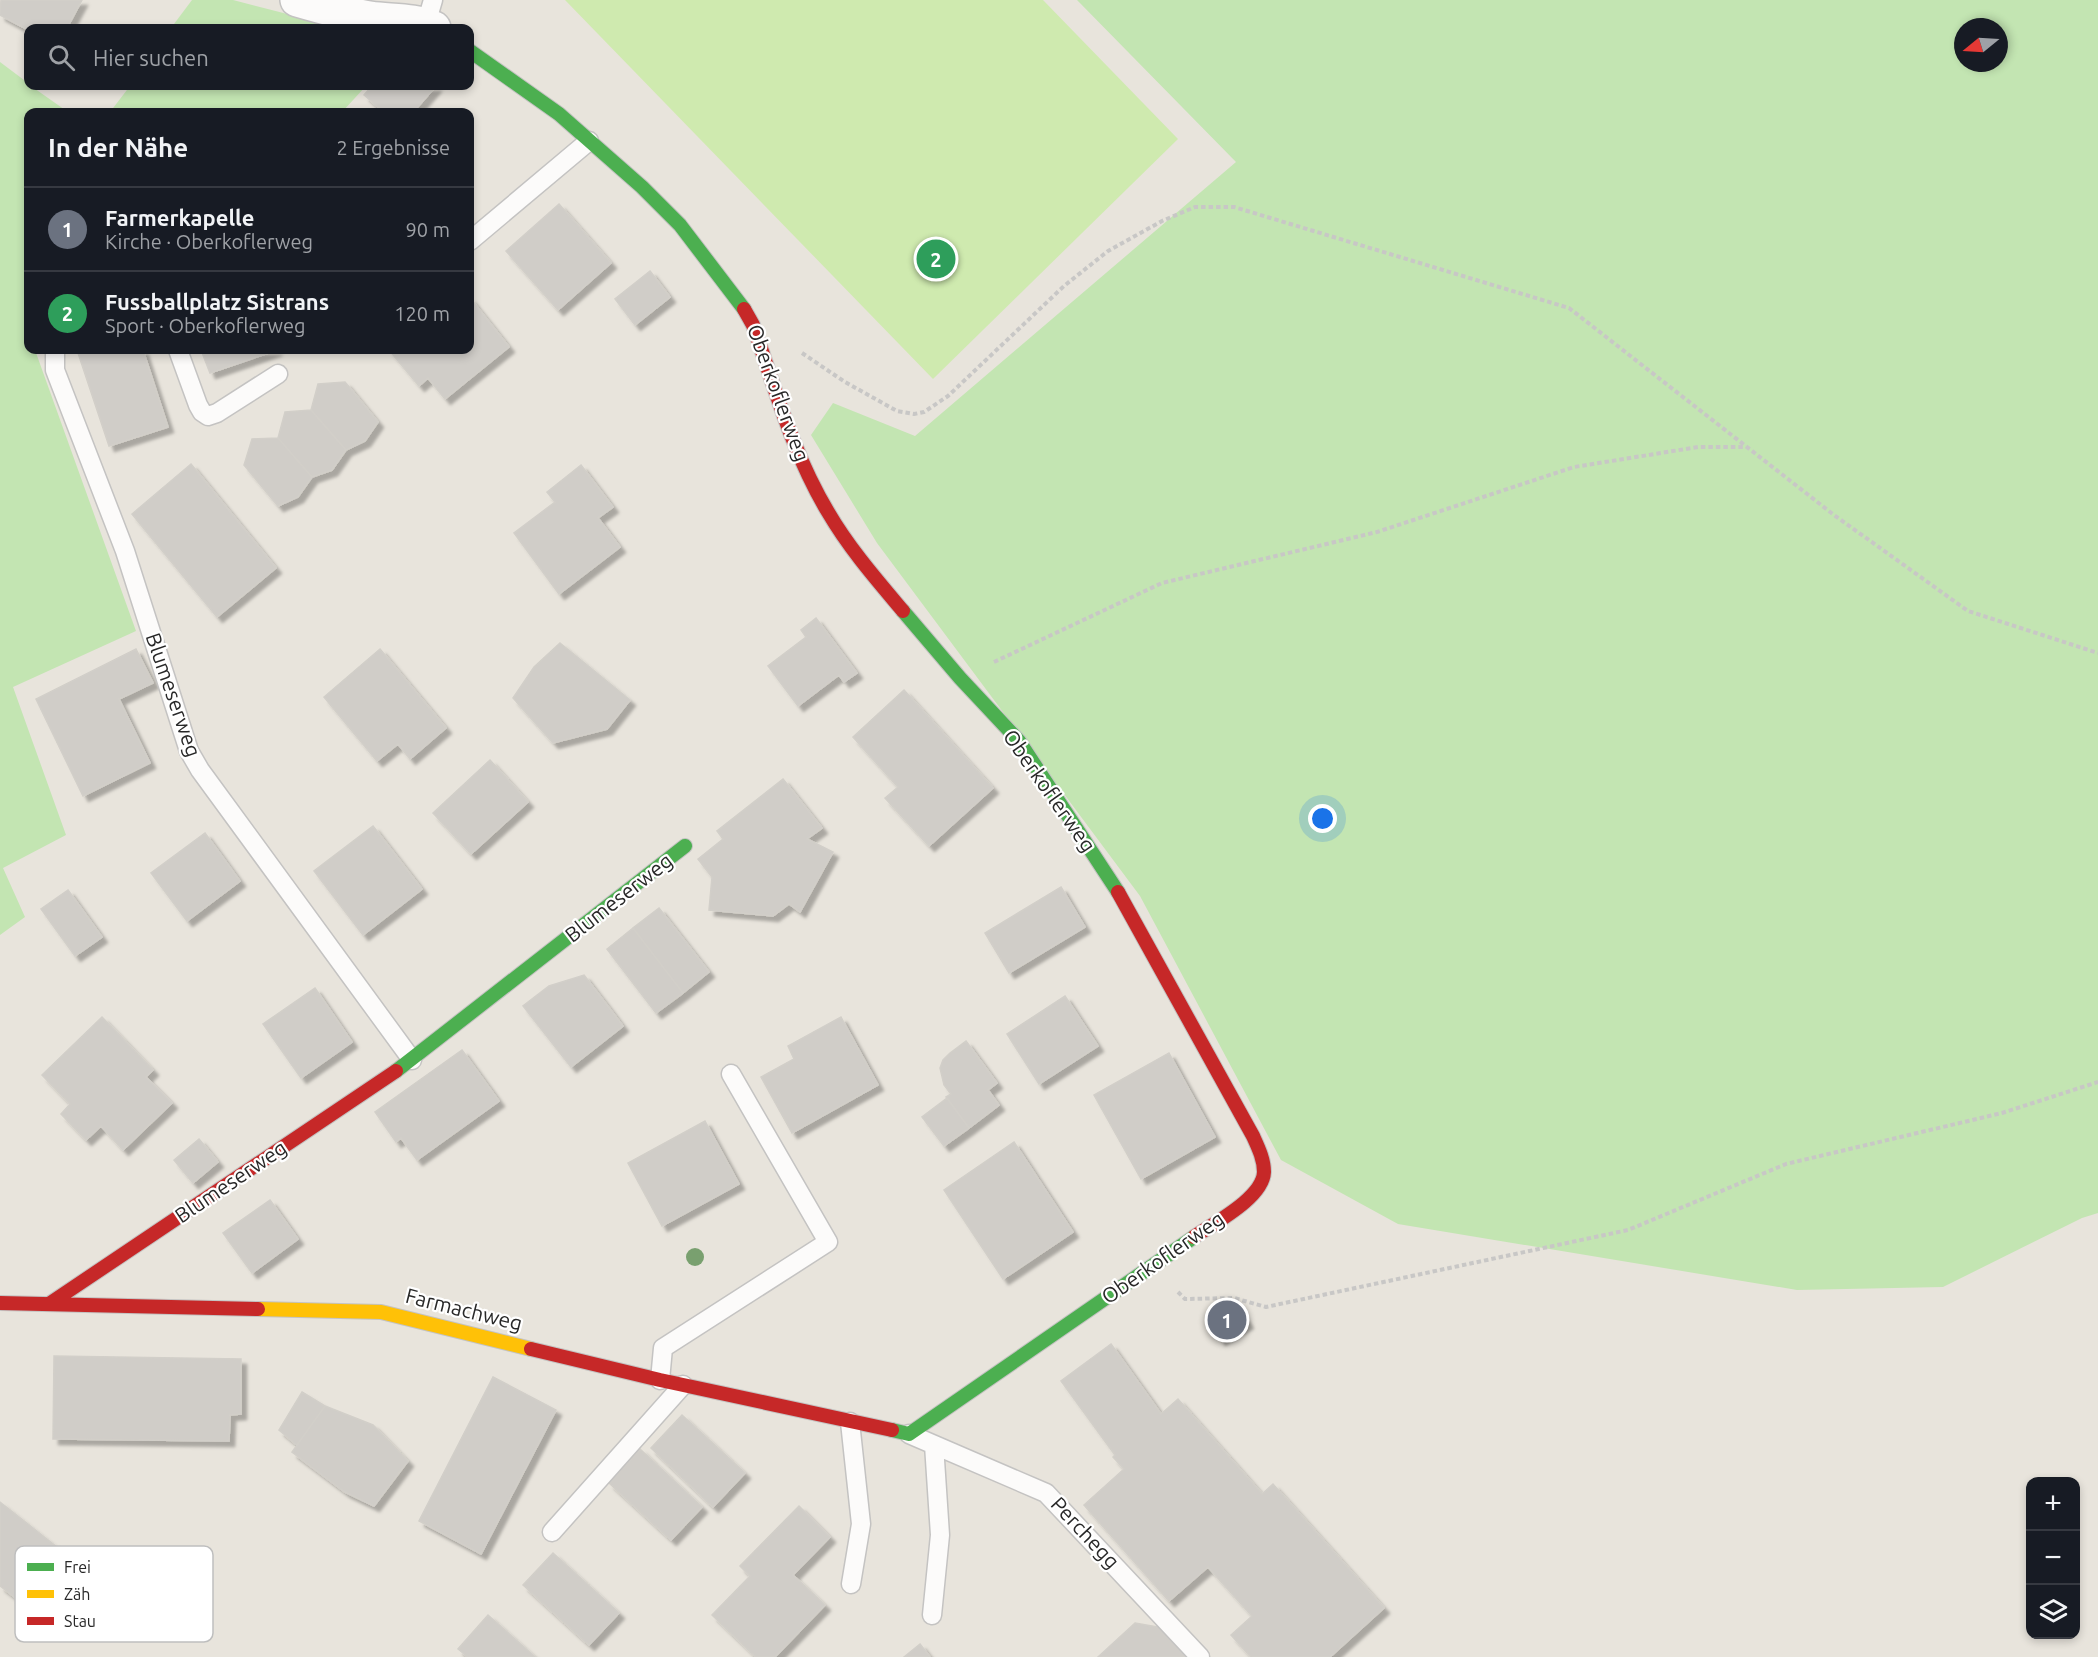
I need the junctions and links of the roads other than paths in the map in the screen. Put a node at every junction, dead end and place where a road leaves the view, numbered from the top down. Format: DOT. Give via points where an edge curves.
graph roads {
  1 [pos="297,0"];
  2 [pos="431,18"];
  3 [pos="474,54"];
  4 [pos="589,141"];
  5 [pos="474,238"];
  6 [pos="55,354"];
  7 [pos="179,354"];
  8 [pos="278,374"];
  9 [pos="685,846"];
  10 [pos="412,1060"];
  11 [pos="730,1074"];
  12 [pos="0,1303"];
  13 [pos="49,1304"];
  14 [pos="660,1380"];
  15 [pos="682,1385"];
  16 [pos="850,1422"];
  17 [pos="909,1434"];
  18 [pos="934,1445"];
  19 [pos="552,1532"];
  20 [pos="851,1584"];
  21 [pos="932,1615"];
  22 [pos="1200,1657"];
  1 -- 2 [label="street" via="345,14"];
  3 -- 4 [label="street, Oberkoflerweg" via="559,114"];
  4 -- 5 [label="lane"];
  4 -- 17 [label="street, Oberkoflerweg" via="680,225 746,311 764,350 796,449 828,512 866,567 1018,741 1128,907 1260,1155 1264,1178 1255,1194"];
  6 -- 10 [label="lane, Blumeserweg" via="55,370 125,551 189,751"];
  7 -- 8 [label="lane" via="198,405 208,416"];
  9 -- 10 [label="street, Blumeserweg"];
  10 -- 13 [label="street, Blumeserweg"];
  11 -- 14 [label="lane" via="828,1242 663,1348"];
  12 -- 13 [label="street, Farmachweg"];
  13 -- 14 [label="street, Farmachweg" via="381,1312"];
  14 -- 15 [label="street, Farmachweg"];
  15 -- 16 [label="street, Farmachweg"];
  15 -- 19 [label="lane"];
  16 -- 17 [label="street, Farmachweg"];
  16 -- 20 [label="lane" via="861,1524"];
  17 -- 18 [label="lane, Perchegg"];
  18 -- 21 [label="lane" via="940,1535"];
  18 -- 22 [label="lane, Perchegg" via="1046,1493"];
}
